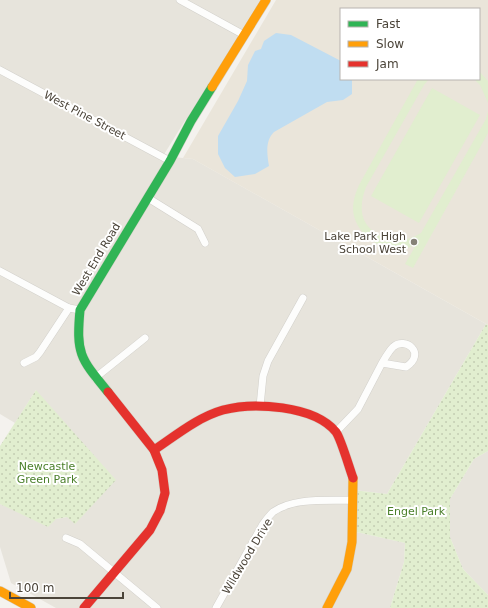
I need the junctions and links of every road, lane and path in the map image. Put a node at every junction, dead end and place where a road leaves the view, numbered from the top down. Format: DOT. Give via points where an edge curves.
graph roads {
  1 [pos="180,0"];
  2 [pos="266,0"];
  3 [pos="244,35"];
  4 [pos="0,70"];
  5 [pos="170,160"];
  6 [pos="148,198"];
  7 [pos="205,243"];
  8 [pos="0,271"];
  9 [pos="302,298"];
  10 [pos="69,308"];
  11 [pos="80,310"];
  12 [pos="145,338"];
  13 [pos="24,363"];
  14 [pos="382,363"];
  15 [pos="95,378"];
  16 [pos="260,406"];
  17 [pos="336,432"];
  18 [pos="154,450"];
  19 [pos="352,500"];
  20 [pos="66,538"];
  21 [pos="113,572"];
  22 [pos="0,591"];
  23 [pos="31,608"];
  24 [pos="84,608"];
  25 [pos="157,608"];
  26 [pos="216,608"];
  27 [pos="327,608"];
  1 -- 3 [label="street"];
  2 -- 3 [label="street, West End Road"];
  3 -- 5 [label="street, West End Road"];
  4 -- 5 [label="street, West Pine Street"];
  5 -- 6 [label="street, West End Road"];
  6 -- 7 [label="street" via="198,229"];
  6 -- 11 [label="street, West End Road" via="103,268"];
  8 -- 10 [label="street"];
  9 -- 16 [label="street" via="268,361 263,376"];
  10 -- 11 [label="street"];
  10 -- 13 [label="street" via="36,357"];
  11 -- 15 [label="street, West End Road" via="80,352"];
  12 -- 15 [label="street"];
  14 -- 14 [label="street" via="406,367 415,356 414,350 409,345 397,344"];
  14 -- 17 [label="street" via="358,409"];
  15 -- 18 [label="street, West End Road"];
  16 -- 17 [label="street" via="305,412 318,418"];
  16 -- 18 [label="street" via="217,413 188,426"];
  17 -- 19 [label="street" via="353,479"];
  18 -- 21 [label="street, West End Road" via="164,479 162,505 150,530"];
  19 -- 26 [label="street, Wildwood Drive" via="286,505 273,513 263,524"];
  19 -- 27 [label="street" via="349,560 341,583"];
  20 -- 21 [label="street" via="80,544"];
  21 -- 24 [label="street, West End Road"];
  21 -- 25 [label="street"];
  22 -- 23 [label="street"];
}
